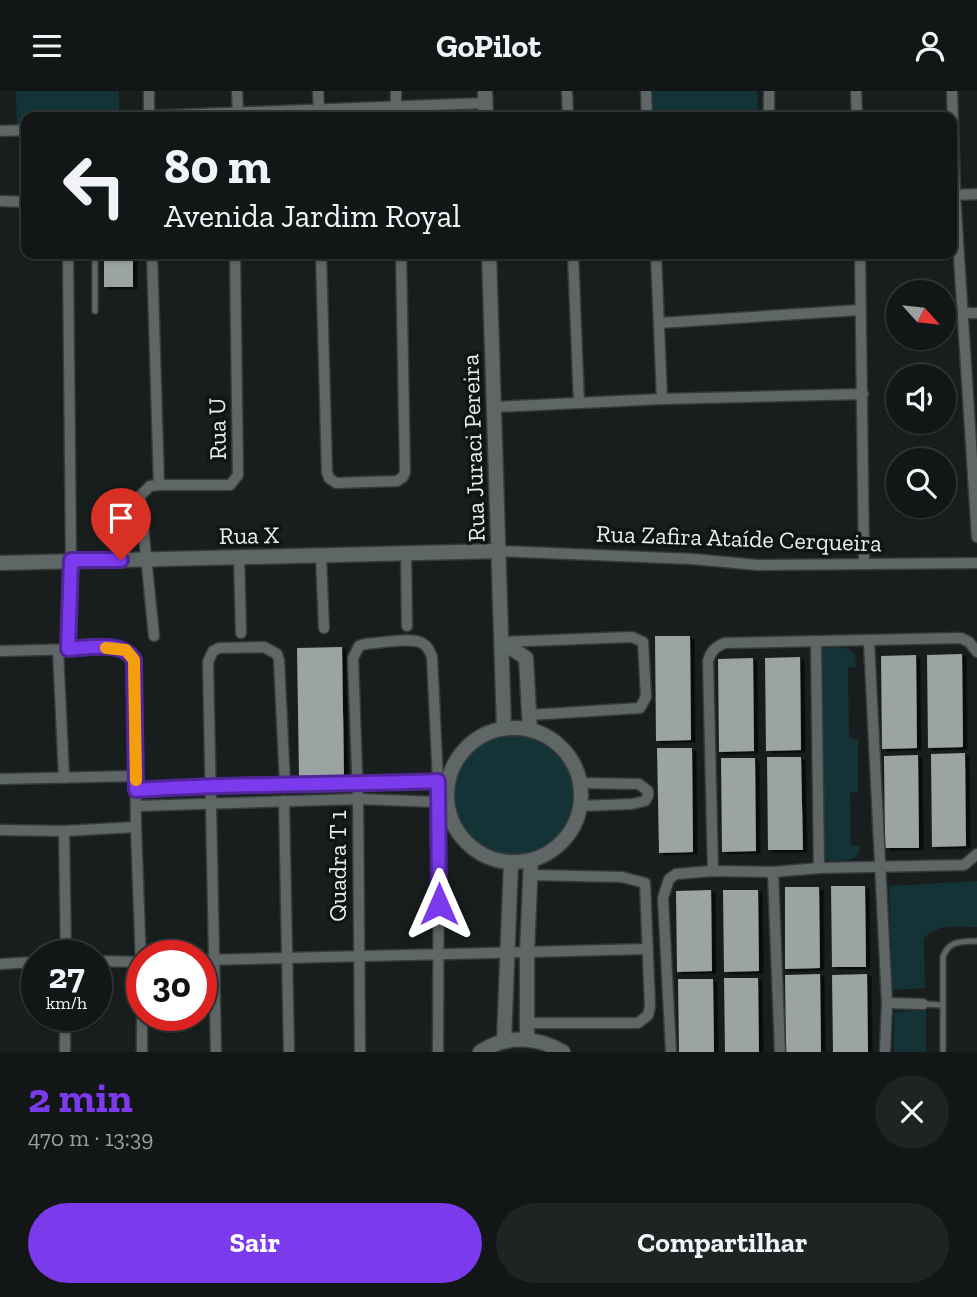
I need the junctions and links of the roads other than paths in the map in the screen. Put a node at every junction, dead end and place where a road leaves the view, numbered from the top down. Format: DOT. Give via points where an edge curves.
graph roads {
  1 [pos="149,91"];
  2 [pos="237,91"];
  3 [pos="318,91"];
  4 [pos="396,91"];
  5 [pos="567,91"];
  6 [pos="646,91"];
  7 [pos="769,91"];
  8 [pos="856,91"];
  9 [pos="952,91"];
  10 [pos="485,104"];
  11 [pos="396,106"];
  12 [pos="319,109"];
  13 [pos="149,112"];
  14 [pos="238,112"];
  15 [pos="568,112"];
  16 [pos="647,112"];
  17 [pos="769,112"];
  18 [pos="857,112"];
  19 [pos="953,112"];
  20 [pos="21,130"];
  21 [pos="0,131"];
  22 [pos="977,194"];
  23 [pos="957,195"];
  24 [pos="0,201"];
  25 [pos="21,202"];
  26 [pos="957,229"];
  27 [pos="68,259"];
  28 [pos="95,259"];
  29 [pos="152,259"];
  30 [pos="235,259"];
  31 [pos="321,259"];
  32 [pos="401,259"];
  33 [pos="489,259"];
  34 [pos="573,259"];
  35 [pos="656,259"];
  36 [pos="860,259"];
  37 [pos="860,310"];
  38 [pos="94,311"];
  39 [pos="962,313"];
  40 [pos="977,313"];
  41 [pos="659,323"];
  42 [pos="863,394"];
  43 [pos="662,399"];
  44 [pos="579,403"];
  45 [pos="495,407"];
  46 [pos="973,442"];
  47 [pos="159,485"];
  48 [pos="977,537"];
  49 [pos="499,551"];
  50 [pos="406,555"];
  51 [pos="239,557"];
  52 [pos="321,557"];
  53 [pos="146,559"];
  54 [pos="71,560"];
  55 [pos="0,563"];
  56 [pos="977,563"];
  57 [pos="864,564"];
  58 [pos="407,626"];
  59 [pos="324,628"];
  60 [pos="241,633"];
  61 [pos="153,636"];
  62 [pos="869,641"];
  63 [pos="502,642"];
  64 [pos="816,642"];
  65 [pos="63,649"];
  66 [pos="0,651"];
  67 [pos="977,652"];
  68 [pos="530,723"];
  69 [pos="504,729"];
  70 [pos="136,776"];
  71 [pos="64,778"];
  72 [pos="0,779"];
  73 [pos="444,780"];
  74 [pos="580,783"];
  75 [pos="285,784"];
  76 [pos="358,784"];
  77 [pos="209,785"];
  78 [pos="136,790"];
  79 [pos="358,799"];
  80 [pos="284,801"];
  81 [pos="443,803"];
  82 [pos="210,804"];
  83 [pos="136,806"];
  84 [pos="580,806"];
  85 [pos="136,828"];
  86 [pos="0,829"];
  87 [pos="64,831"];
  88 [pos="977,854"];
  89 [pos="531,860"];
  90 [pos="510,862"];
  91 [pos="881,867"];
  92 [pos="819,868"];
  93 [pos="713,871"];
  94 [pos="773,872"];
  95 [pos="531,875"];
  96 [pos="66,940"];
  97 [pos="141,940"];
  98 [pos="214,940"];
  99 [pos="977,941"];
  100 [pos="647,949"];
  101 [pos="508,952"];
  102 [pos="527,952"];
  103 [pos="439,953"];
  104 [pos="359,955"];
  105 [pos="287,957"];
  106 [pos="217,959"];
  107 [pos="21,963"];
  108 [pos="0,964"];
  109 [pos="887,1003"];
  110 [pos="923,1004"];
  111 [pos="942,1005"];
  112 [pos="528,1023"];
  113 [pos="65,1031"];
  114 [pos="142,1031"];
  115 [pos="216,1031"];
  116 [pos="527,1039"];
  117 [pos="504,1041"];
  118 [pos="65,1052"];
  119 [pos="142,1052"];
  120 [pos="216,1052"];
  121 [pos="289,1052"];
  122 [pos="360,1052"];
  123 [pos="438,1052"];
  124 [pos="480,1052"];
  125 [pos="563,1052"];
  126 [pos="671,1052"];
  127 [pos="780,1052"];
  128 [pos="885,1052"];
  129 [pos="943,1052"];
  1 -- 13 [label="street"];
  2 -- 14 [label="street"];
  3 -- 12 [label="street"];
  4 -- 11 [label="street"];
  5 -- 15 [label="street"];
  6 -- 16 [label="street"];
  7 -- 17 [label="street"];
  8 -- 18 [label="street"];
  9 -- 19 [label="street"];
  10 -- 11 [label="street"];
  11 -- 12 [label="street"];
  12 -- 14 [label="street"];
  20 -- 21 [label="street"];
  22 -- 23 [label="street"];
  24 -- 25 [label="street"];
  26 -- 39 [label="street"];
  27 -- 54 [label="street"];
  28 -- 38 [label="lane"];
  29 -- 47 [label="street"];
  30 -- 47 [label="street, Rua U" via="238,475 230,485"];
  31 -- 32 [label="street" via="327,472 335,483 403,477"];
  33 -- 45 [label="street, Rua Juraci Pereira"];
  34 -- 44 [label="street"];
  35 -- 41 [label="street"];
  36 -- 37 [label="street"];
  37 -- 41 [label="street"];
  37 -- 42 [label="street"];
  39 -- 40 [label="street"];
  39 -- 46 [label="street"];
  41 -- 43 [label="street"];
  42 -- 43 [label="street"];
  42 -- 57 [label="street"];
  43 -- 44 [label="street"];
  44 -- 45 [label="street"];
  45 -- 49 [label="street, Rua Juraci Pereira"];
  46 -- 48 [label="street"];
  47 -- 53 [label="street" via="150,486 140,496"];
  49 -- 50 [label="street, Rua X"];
  49 -- 57 [label="street, Rua Zafira Ataíde Cerqueira" via="758,565"];
  49 -- 63 [label="street, Rua Juraci Pereira"];
  50 -- 52 [label="street, Rua X"];
  50 -- 58 [label="street"];
  51 -- 52 [label="street, Rua X"];
  51 -- 53 [label="street, Rua X"];
  51 -- 60 [label="street"];
  52 -- 59 [label="street"];
  53 -- 54 [label="street, Rua X"];
  53 -- 61 [label="street"];
  54 -- 55 [label="street, Rua X"];
  54 -- 65 [label="street"];
  56 -- 57 [label="street, Rua Zafira Ataíde Cerqueira"];
  62 -- 64 [label="street"];
  62 -- 67 [label="street" via="961,638"];
  62 -- 91 [label="street"];
  63 -- 68 [label="street" via="526,658"];
  63 -- 68 [label="street" via="632,638 643,642 646,697 640,708"];
  63 -- 69 [label="street, Rua Juraci Pereira"];
  64 -- 92 [label="street"];
  64 -- 93 [label="street" via="725,643 710,653"];
  65 -- 66 [label="street"];
  65 -- 70 [label="street" via="118,648 131,654"];
  65 -- 71 [label="street"];
  68 -- 69 [label="street"];
  68 -- 74 [label="street" via="561,747"];
  69 -- 73 [label="street" via="469,746"];
  70 -- 71 [label="street"];
  70 -- 78 [label="street"];
  71 -- 72 [label="street"];
  73 -- 76 [label="street"];
  73 -- 76 [label="street, Quadra T 1" via="432,657 422,643 413,641 365,644 353,658"];
  73 -- 81 [label="street"];
  74 -- 84 [label="street"];
  74 -- 84 [label="street" via="639,784 648,796 632,804"];
  75 -- 76 [label="street"];
  75 -- 77 [label="street"];
  75 -- 77 [label="street" via="279,660 272,649 250,647 219,648 208,662"];
  76 -- 79 [label="street, Quadra T 1"];
  77 -- 78 [label="street"];
  77 -- 82 [label="street"];
  78 -- 83 [label="street"];
  79 -- 80 [label="street"];
  79 -- 81 [label="street"];
  79 -- 104 [label="street, Quadra T 1"];
  80 -- 82 [label="street"];
  80 -- 105 [label="street"];
  81 -- 90 [label="street" via="469,845 481,854"];
  81 -- 103 [label="street"];
  82 -- 83 [label="street"];
  82 -- 98 [label="street"];
  83 -- 85 [label="street"];
  84 -- 89 [label="street" via="558,845"];
  85 -- 87 [label="street"];
  85 -- 97 [label="street"];
  86 -- 87 [label="street"];
  87 -- 96 [label="street"];
  88 -- 91 [label="street" via="964,865"];
  89 -- 90 [label="street"];
  89 -- 95 [label="street"];
  90 -- 101 [label="street"];
  91 -- 92 [label="street"];
  91 -- 109 [label="street"];
  92 -- 94 [label="street"];
  93 -- 94 [label="street"];
  93 -- 126 [label="street" via="676,874 669,879 663,898"];
  94 -- 127 [label="street"];
  95 -- 100 [label="street" via="639,880 646,885"];
  95 -- 102 [label="street"];
  99 -- 111 [label="lane" via="946,948"];
  100 -- 102 [label="street"];
  100 -- 112 [label="street" via="650,1006 648,1015 638,1023"];
  101 -- 102 [label="street"];
  101 -- 103 [label="street"];
  101 -- 117 [label="street"];
  102 -- 112 [label="street"];
  103 -- 104 [label="street"];
  103 -- 123 [label="street"];
  104 -- 105 [label="street"];
  104 -- 122 [label="street, Quadra T 1"];
  105 -- 106 [label="street"];
  105 -- 121 [label="street"];
  107 -- 108 [label="street"];
  109 -- 110 [label="street"];
  109 -- 128 [label="street"];
  110 -- 111 [label="lane"];
  111 -- 129 [label="lane"];
  112 -- 116 [label="street"];
  113 -- 118 [label="street"];
  114 -- 119 [label="street"];
  115 -- 120 [label="street"];
  116 -- 117 [label="street"];
  116 -- 125 [label="street"];
  117 -- 124 [label="street"];
}
